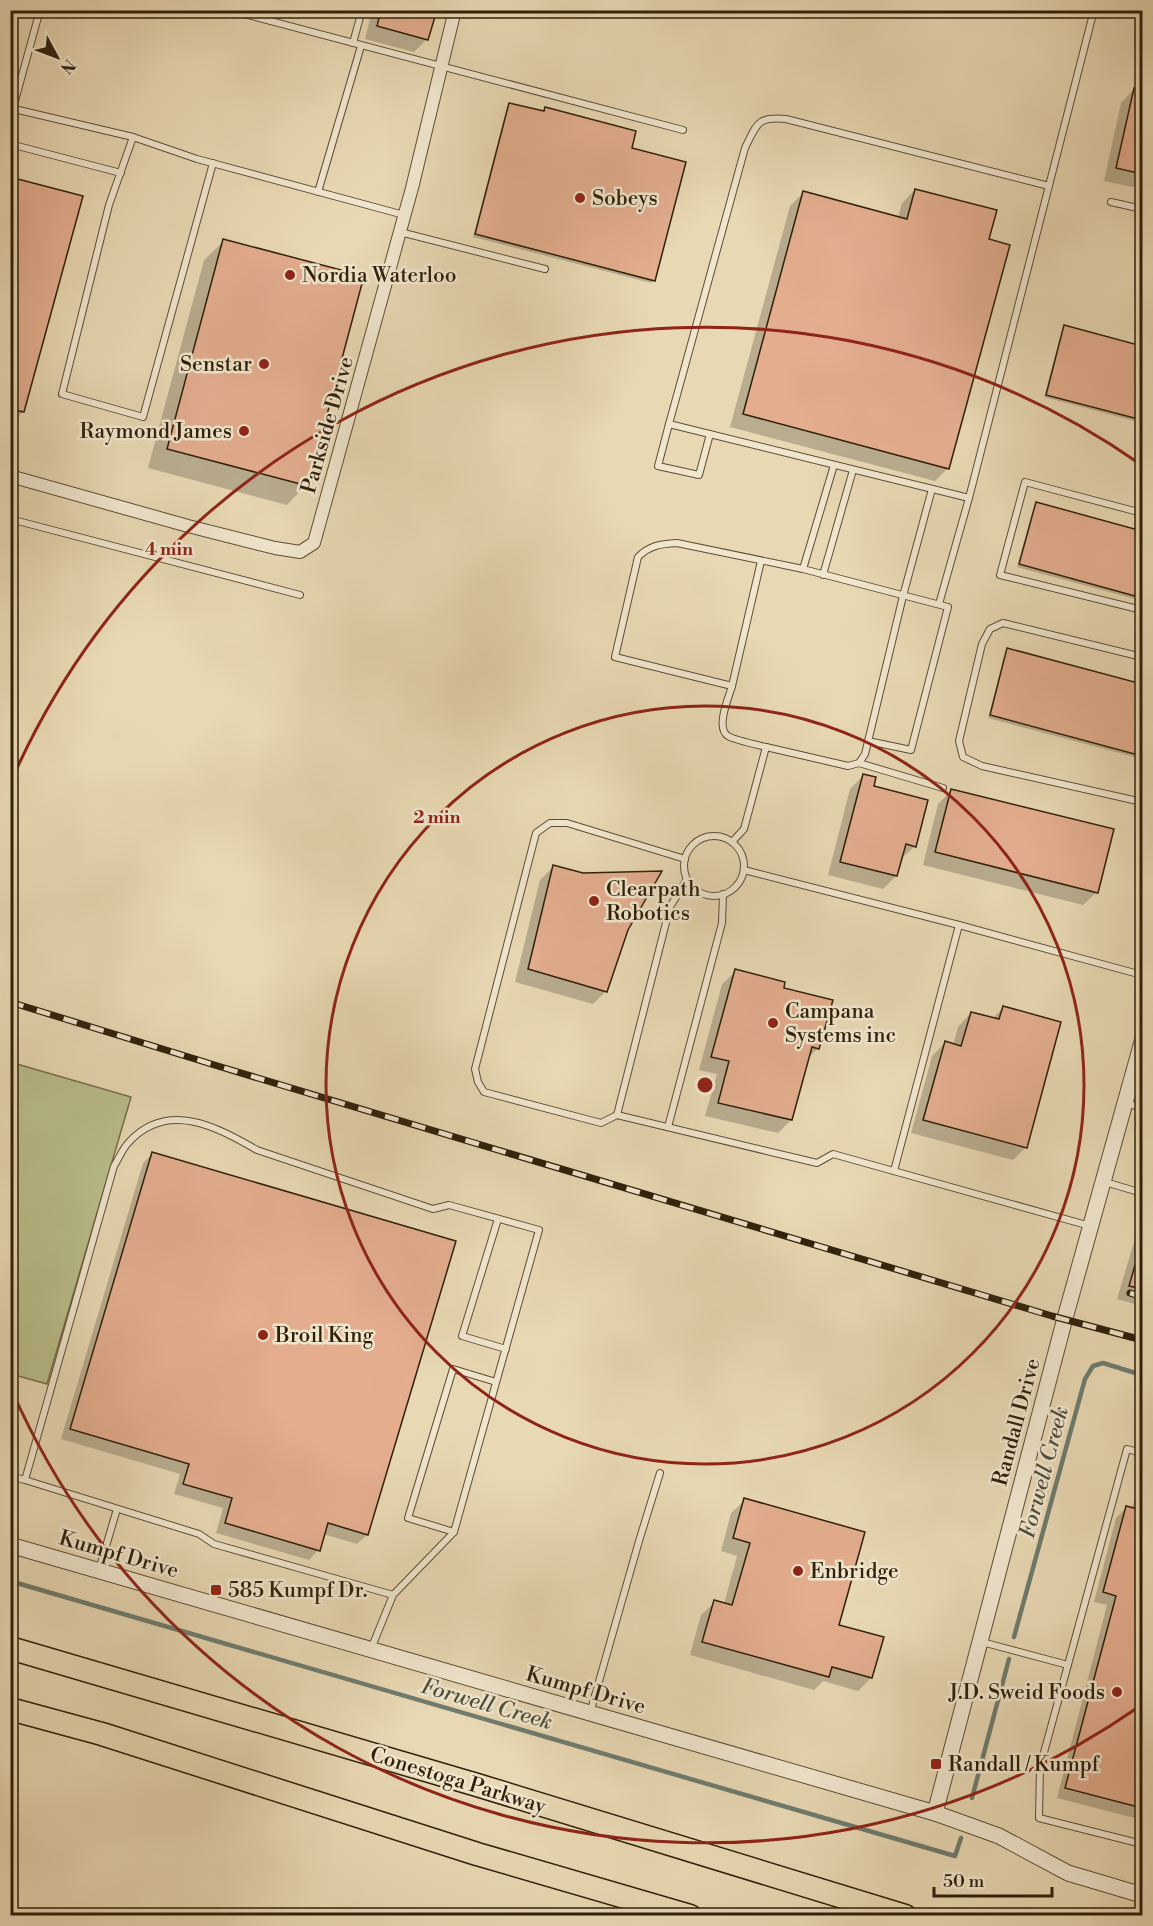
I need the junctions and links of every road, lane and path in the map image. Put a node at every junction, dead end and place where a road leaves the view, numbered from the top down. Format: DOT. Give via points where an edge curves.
graph roads {
  1 [pos="40,10"];
  2 [pos="229,10"];
  3 [pos="362,10"];
  4 [pos="455,10"];
  5 [pos="1094,10"];
  6 [pos="1143,34"];
  7 [pos="353,44"];
  8 [pos="361,46"];
  9 [pos="441,67"];
  10 [pos="1143,67"];
  11 [pos="12,108"];
  12 [pos="10,119"];
  13 [pos="683,130"];
  14 [pos="133,137"];
  15 [pos="10,144"];
  16 [pos="213,163"];
  17 [pos="121,173"];
  18 [pos="1049,186"];
  19 [pos="318,192"];
  20 [pos="1111,202"];
  21 [pos="1143,209"];
  22 [pos="404,215"];
  23 [pos="399,232"];
  24 [pos="545,269"];
  25 [pos="669,424"];
  26 [pos="710,434"];
  27 [pos="834,465"];
  28 [pos="853,470"];
  29 [pos="10,476"];
  30 [pos="932,489"];
  31 [pos="969,498"];
  32 [pos="1143,513"];
  33 [pos="10,519"];
  34 [pos="761,561"];
  35 [pos="803,570"];
  36 [pos="823,575"];
  37 [pos="300,595"];
  38 [pos="903,596"];
  39 [pos="939,604"];
  40 [pos="1143,610"];
  41 [pos="1143,657"];
  42 [pos="732,686"];
  43 [pos="868,741"];
  44 [pos="766,747"];
  45 [pos="859,763"];
  46 [pos="943,788"];
  47 [pos="1143,802"];
  48 [pos="732,842"];
  49 [pos="685,860"];
  50 [pos="744,870"];
  51 [pos="687,879"];
  52 [pos="723,894"];
  53 [pos="959,925"];
  54 [pos="1143,975"];
  55 [pos="1143,1042"];
  56 [pos="1140,1061"];
  57 [pos="1126,1103"];
  58 [pos="1143,1108"];
  59 [pos="617,1115"];
  60 [pos="668,1127"];
  61 [pos="894,1171"];
  62 [pos="1104,1182"];
  63 [pos="1143,1193"];
  64 [pos="498,1219"];
  65 [pos="1092,1226"];
  66 [pos="506,1349"];
  67 [pos="496,1382"];
  68 [pos="1143,1453"];
  69 [pos="660,1473"];
  70 [pos="10,1476"];
  71 [pos="25,1480"];
  72 [pos="117,1509"];
  73 [pos="454,1532"];
  74 [pos="10,1545"];
  75 [pos="99,1570"];
  76 [pos="393,1594"];
  77 [pos="980,1642"];
  78 [pos="10,1648"];
  79 [pos="371,1650"];
  80 [pos="1068,1665"];
  81 [pos="10,1709"];
  82 [pos="590,1713"];
  83 [pos="10,1724"];
  84 [pos="102,1734"];
  85 [pos="935,1813"];
  86 [pos="1143,1845"];
  87 [pos="1143,1895"];
  88 [pos="690,1916"];
  89 [pos="905,1916"];
  1 -- 11 [label="lane"];
  2 -- 7 [label="lane"];
  3 -- 7 [label="lane"];
  4 -- 9 [label="street, Parkside Drive"];
  5 -- 18 [label="lane"];
  6 -- 10 [label="lane" via="1138,57"];
  7 -- 8 [label="lane"];
  8 -- 9 [label="lane"];
  8 -- 19 [label="lane"];
  9 -- 13 [label="lane"];
  9 -- 22 [label="street, Parkside Drive"];
  11 -- 12 [label="lane"];
  11 -- 14 [label="lane"];
  14 -- 16 [label="lane"];
  14 -- 17 [label="lane"];
  15 -- 17 [label="lane"];
  16 -- 17 [label="lane" via="143,417 62,394 109,205"];
  16 -- 19 [label="lane"];
  18 -- 25 [label="lane" via="769,117 757,125 745,148"];
  18 -- 31 [label="lane"];
  19 -- 22 [label="lane"];
  20 -- 21 [label="lane"];
  22 -- 23 [label="street, Parkside Drive"];
  23 -- 24 [label="lane"];
  23 -- 29 [label="street, Parkside Drive" via="314,543 300,552 188,526"];
  25 -- 26 [label="lane"];
  25 -- 26 [label="lane" via="658,466 699,476"];
  26 -- 27 [label="lane"];
  27 -- 28 [label="lane"];
  27 -- 35 [label="lane"];
  28 -- 30 [label="lane"];
  28 -- 36 [label="lane"];
  30 -- 31 [label="lane"];
  30 -- 38 [label="lane"];
  31 -- 39 [label="lane"];
  32 -- 40 [label="lane" via="1025,482 1000,575"];
  33 -- 37 [label="lane"];
  34 -- 35 [label="lane"];
  34 -- 42 [label="lane"];
  34 -- 42 [label="lane" via="677,543 658,544 638,556 615,657"];
  35 -- 36 [label="lane"];
  36 -- 38 [label="lane"];
  38 -- 39 [label="lane"];
  38 -- 43 [label="lane"];
  39 -- 43 [label="lane" via="948,607 911,750"];
  41 -- 47 [label="lane" via="1003,623 990,629 982,644 959,741 963,757 982,766"];
  42 -- 44 [label="lane" via="723,730 728,736"];
  43 -- 45 [label="lane"];
  44 -- 45 [label="lane" via="848,766"];
  44 -- 48 [label="lane" via="744,829"];
  45 -- 46 [label="lane"];
  48 -- 49 [label="lane" via="723,837 705,837 689,850"];
  48 -- 50 [label="lane" via="740,850"];
  49 -- 51 [label="lane"];
  49 -- 59 [label="lane" via="567,823 550,823 536,833 475,1069 478,1082 484,1092 601,1123"];
  50 -- 52 [label="lane" via="737,885"];
  50 -- 53 [label="lane"];
  51 -- 52 [label="lane" via="703,893"];
  51 -- 59 [label="lane" via="670,907"];
  52 -- 60 [label="lane" via="722,923"];
  53 -- 54 [label="lane"];
  53 -- 61 [label="lane"];
  55 -- 56 [label="street, Randall Drive"];
  56 -- 57 [label="street, Randall Drive"];
  57 -- 58 [label="lane"];
  57 -- 62 [label="street, Randall Drive"];
  59 -- 60 [label="lane"];
  60 -- 61 [label="lane" via="817,1163 833,1154"];
  61 -- 65 [label="lane"];
  62 -- 63 [label="lane"];
  62 -- 65 [label="street, Randall Drive"];
  64 -- 66 [label="lane" via="538,1230"];
  64 -- 66 [label="lane" via="462,1336"];
  64 -- 71 [label="lane" via="449,1205 433,1209 257,1150 205,1124 177,1119 148,1127 129,1142 114,1166"];
  65 -- 77 [label="street, Randall Drive"];
  66 -- 67 [label="lane"];
  67 -- 73 [label="lane"];
  67 -- 73 [label="lane" via="453,1369 408,1518"];
  68 -- 80 [label="lane" via="1127,1449"];
  69 -- 82 [label="lane"];
  70 -- 71 [label="lane"];
  71 -- 72 [label="lane"];
  72 -- 75 [label="lane"];
  72 -- 76 [label="lane" via="199,1534 214,1544"];
  73 -- 76 [label="lane"];
  74 -- 75 [label="street, Kumpf Drive"];
  75 -- 79 [label="street, Kumpf Drive"];
  76 -- 79 [label="lane"];
  77 -- 80 [label="lane"];
  77 -- 85 [label="street, Randall Drive"];
  78 -- 89 [label="highway, Conestoga Parkway"];
  79 -- 82 [label="street, Kumpf Drive"];
  80 -- 86 [label="lane" via="1040,1767 1039,1818"];
  81 -- 84 [label="highway"];
  82 -- 85 [label="street, Kumpf Drive"];
  83 -- 84 [label="highway"];
  84 -- 88 [label="highway" via="477,1854"];
  85 -- 87 [label="street, Kumpf Drive" via="999,1836 1068,1873"];
}
